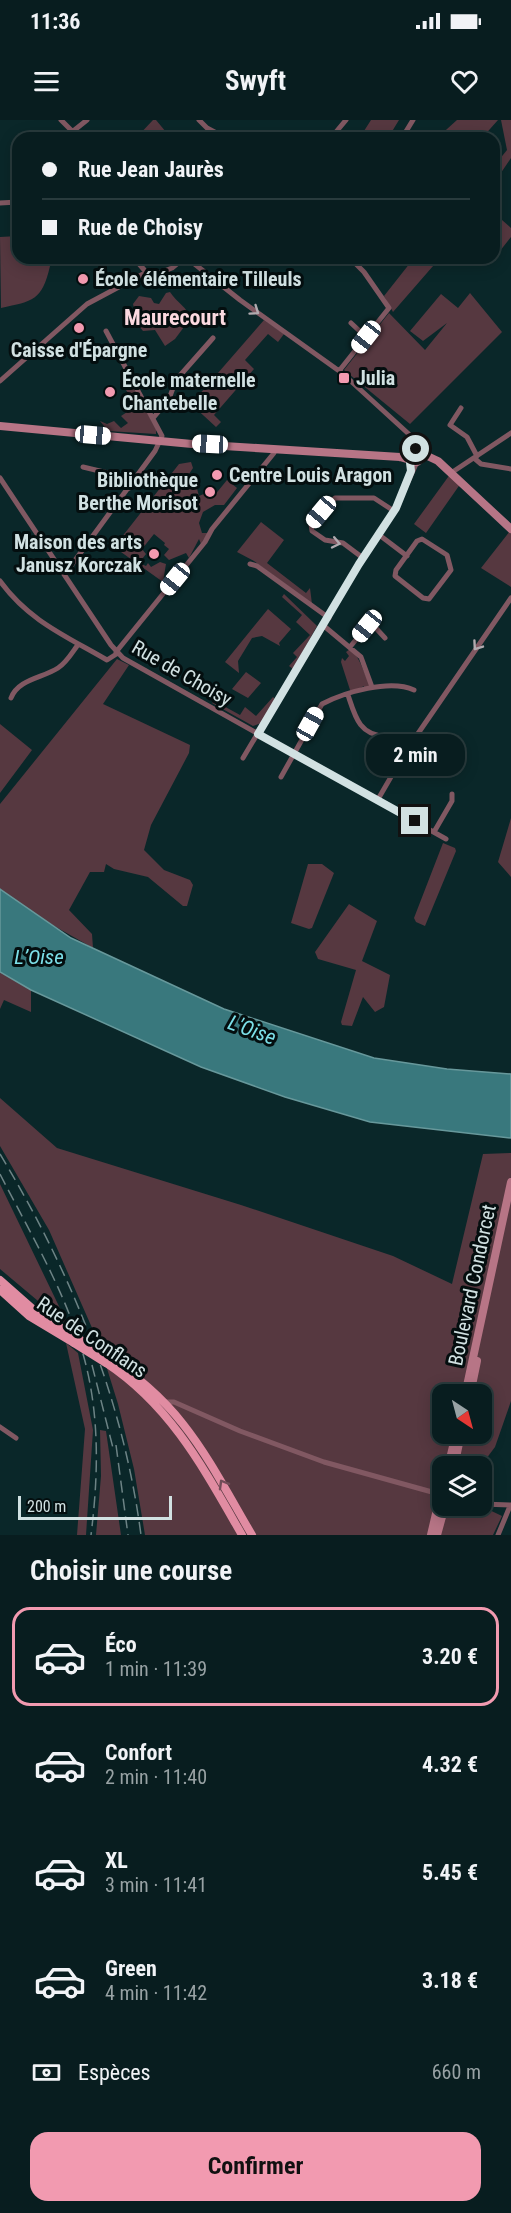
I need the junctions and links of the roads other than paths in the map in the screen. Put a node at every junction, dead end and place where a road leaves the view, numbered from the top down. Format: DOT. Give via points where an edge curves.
graph roads {
  1 [pos="87,120"];
  2 [pos="200,120"];
  3 [pos="346,120"];
  4 [pos="75,132"];
  5 [pos="215,132"];
  6 [pos="337,132"];
  7 [pos="138,264"];
  8 [pos="179,264"];
  9 [pos="180,264"];
  10 [pos="193,264"];
  11 [pos="356,264"];
  12 [pos="172,268"];
  13 [pos="144,273"];
  14 [pos="351,322"];
  15 [pos="106,331"];
  16 [pos="366,337"];
  17 [pos="213,338"];
  18 [pos="339,371"];
  19 [pos="0,381"];
  20 [pos="461,408"];
  21 [pos="154,417"];
  22 [pos="0,426"];
  23 [pos="511,433"];
  24 [pos="161,441"];
  25 [pos="277,449"];
  26 [pos="476,457"];
  27 [pos="414,458"];
  28 [pos="83,467"];
  29 [pos="511,469"];
  30 [pos="451,473"];
  31 [pos="0,478"];
  32 [pos="129,488"];
  33 [pos="394,511"];
  34 [pos="511,529"];
  35 [pos="378,534"];
  36 [pos="407,556"];
  37 [pos="363,558"];
  38 [pos="250,564"];
  39 [pos="64,574"];
  40 [pos="0,581"];
  41 [pos="511,598"];
  42 [pos="328,618"];
  43 [pos="324,626"];
  44 [pos="385,638"];
  45 [pos="77,646"];
  46 [pos="350,647"];
  47 [pos="117,652"];
  48 [pos="372,687"];
  49 [pos="414,690"];
  50 [pos="348,696"];
  51 [pos="11,698"];
  52 [pos="258,734"];
  53 [pos="385,736"];
  54 [pos="293,755"];
  55 [pos="243,758"];
  56 [pos="282,777"];
  57 [pos="452,794"];
  58 [pos="377,801"];
  59 [pos="434,832"];
  60 [pos="446,839"];
  61 [pos="511,1182"];
  62 [pos="511,1203"];
  63 [pos="0,1280"];
  64 [pos="0,1290"];
  65 [pos="487,1302"];
  66 [pos="72,1339"];
  67 [pos="106,1359"];
  68 [pos="468,1384"];
  69 [pos="472,1384"];
  70 [pos="166,1402"];
  71 [pos="184,1407"];
  72 [pos="183,1422"];
  73 [pos="0,1427"];
  74 [pos="16,1438"];
  75 [pos="432,1492"];
  76 [pos="492,1504"];
  77 [pos="510,1505"];
  78 [pos="435,1516"];
  79 [pos="442,1516"];
  80 [pos="242,1535"];
  81 [pos="252,1535"];
  82 [pos="431,1535"];
  83 [pos="437,1535"];
  84 [pos="498,1535"];
  1 -- 4 [label="street"];
  2 -- 5 [label="street"];
  3 -- 6 [label="street"];
  7 -- 13 [label="street"];
  8 -- 12 [label="street"];
  9 -- 12 [label="street"];
  10 -- 18 [label="street, one-way"];
  11 -- 16 [label="street" via="389,308"];
  12 -- 13 [label="street"];
  13 -- 19 [label="street" via="87,304"];
  14 -- 16 [label="street"];
  15 -- 21 [label="street"];
  16 -- 18 [label="street"];
  17 -- 21 [label="street" via="176,380 169,399"];
  18 -- 27 [label="street" via="412,437"];
  20 -- 26 [label="street" via="450,425 467,437"];
  21 -- 24 [label="street"];
  22 -- 24 [label="main road"];
  23 -- 26 [label="street"];
  24 -- 25 [label="main road"];
  24 -- 32 [label="street"];
  25 -- 27 [label="main road"];
  25 -- 47 [label="street"];
  26 -- 29 [label="street" via="482,464"];
  26 -- 30 [label="street"];
  27 -- 30 [label="main road" via="437,460"];
  27 -- 33 [label="street"];
  28 -- 32 [label="street" via="108,473"];
  30 -- 34 [label="main road"];
  31 -- 39 [label="street, Rue de Choisy"];
  32 -- 39 [label="street"];
  33 -- 35 [label="street"];
  33 -- 37 [label="street, one-way" via="374,498 335,498 310,528 325,540 343,543"];
  35 -- 36 [label="street"];
  35 -- 37 [label="street"];
  36 -- 36 [label="street" via="396,570 396,577 423,598 431,599 451,573 448,556 422,538"];
  37 -- 42 [label="street"];
  38 -- 42 [label="street"];
  39 -- 47 [label="street, Rue de Choisy"];
  40 -- 45 [label="street" via="38,620"];
  41 -- 58 [label="street, one-way" via="406,751"];
  42 -- 43 [label="street"];
  43 -- 46 [label="street"];
  43 -- 52 [label="street"];
  44 -- 46 [label="street" via="373,625 367,626"];
  45 -- 47 [label="street" via="107,660"];
  45 -- 51 [label="street" via="61,666 24,683"];
  46 -- 48 [label="street" via="363,659"];
  47 -- 52 [label="street, Rue de Choisy"];
  48 -- 49 [label="street" via="403,685"];
  48 -- 50 [label="street"];
  50 -- 53 [label="street" via="358,725 373,736"];
  50 -- 54 [label="street" via="322,704"];
  52 -- 54 [label="street, Rue de Choisy"];
  52 -- 55 [label="street"];
  54 -- 56 [label="street"];
  54 -- 58 [label="street, Rue de Choisy"];
  57 -- 59 [label="street"];
  58 -- 59 [label="street, Rue de Choisy"];
  59 -- 60 [label="street, Rue de Choisy"];
  61 -- 65 [label="main road, Boulevard Condorcet"];
  62 -- 65 [label="main road, Boulevard Condorcet"];
  63 -- 66 [label="main road, Rue de Conflans"];
  64 -- 66 [label="main road, Rue de Conflans" via="29,1316"];
  65 -- 68 [label="main road, Boulevard Condorcet"];
  65 -- 69 [label="main road, Boulevard Condorcet"];
  66 -- 67 [label="main road, Rue de Conflans, bridge"];
  67 -- 70 [label="main road, Rue de Conflans" via="136,1375"];
  67 -- 80 [label="main road, Rue de Conflans" via="176,1427"];
  70 -- 71 [label="street, Rue de Conflans"];
  70 -- 72 [label="main road, Rue de Conflans"];
  71 -- 72 [label="street"];
  71 -- 75 [label="street, Rue de Conflans, bridge" via="324,1462"];
  81 -- 72 [label="main road, Rue de Conflans, one-way"];
  73 -- 74 [label="street"];
  76 -- 77 [label="street"];
  77 -- 84 [label="street"];
  78 -- 82 [label="main road"];
  79 -- 83 [label="main road"];
}
